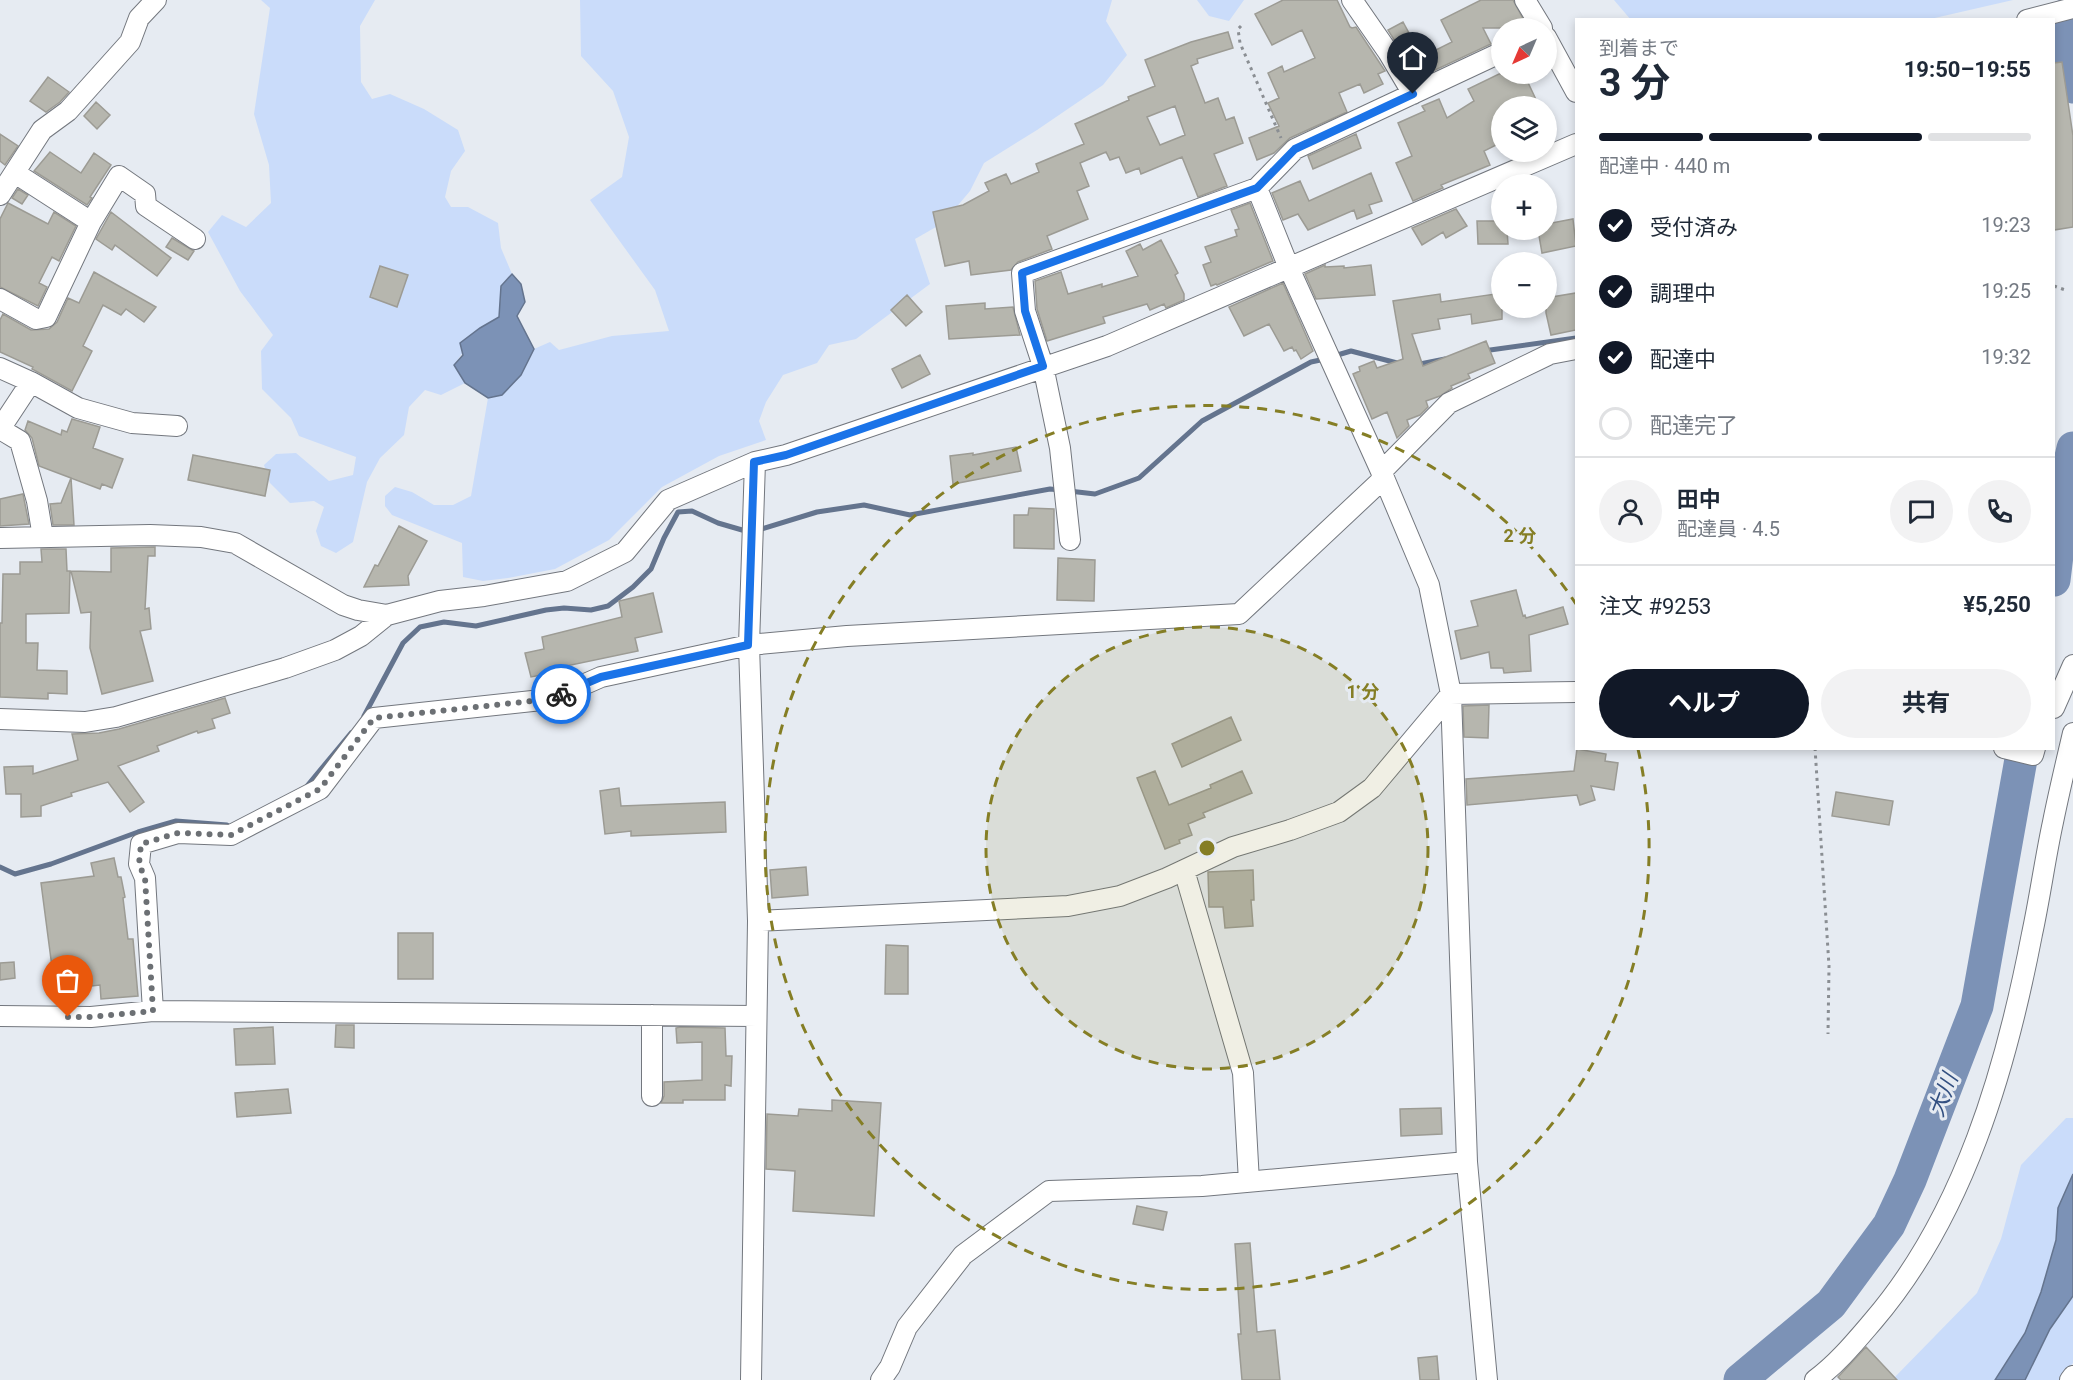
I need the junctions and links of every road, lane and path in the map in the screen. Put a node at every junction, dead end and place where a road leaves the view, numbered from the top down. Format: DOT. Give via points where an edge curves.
graph roads {
  1 [pos="156,0"];
  2 [pos="1352,0"];
  3 [pos="1525,0"];
  4 [pos="2073,8"];
  5 [pos="1536,18"];
  6 [pos="2035,18"];
  7 [pos="1241,26"];
  8 [pos="1491,57"];
  9 [pos="1557,57"];
  10 [pos="1575,90"];
  11 [pos="1413,94"];
  12 [pos="1575,144"];
  13 [pos="1290,156"];
  14 [pos="15,173"];
  15 [pos="1257,188"];
  16 [pos="0,195"];
  17 [pos="91,222"];
  18 [pos="195,239"];
  19 [pos="1289,268"];
  20 [pos="2055,286"];
  21 [pos="2068,291"];
  22 [pos="0,299"];
  23 [pos="1575,349"];
  24 [pos="1043,366"];
  25 [pos="0,368"];
  26 [pos="31,382"];
  27 [pos="177,426"];
  28 [pos="754,462"];
  29 [pos="1382,475"];
  30 [pos="43,537"];
  31 [pos="0,538"];
  32 [pos="1070,540"];
  33 [pos="387,615"];
  34 [pos="748,645"];
  35 [pos="2073,664"];
  36 [pos="1575,692"];
  37 [pos="1451,694"];
  38 [pos="2055,706"];
  39 [pos="0,719"];
  40 [pos="2073,733"];
  41 [pos="1815,750"];
  42 [pos="2012,750"];
  43 [pos="2035,750"];
  44 [pos="1184,870"];
  45 [pos="758,921"];
  46 [pos="153,1011"];
  47 [pos="652,1015"];
  48 [pos="0,1016"];
  49 [pos="756,1016"];
  50 [pos="1828,1034"];
  51 [pos="652,1096"];
  52 [pos="1467,1162"];
  53 [pos="1249,1182"];
  54 [pos="751,1380"];
  55 [pos="881,1380"];
  56 [pos="1487,1380"];
  57 [pos="1815,1380"];
  1 -- 14 [label="street" via="139,18 130,42 68,111 42,130"];
  2 -- 11 [label="street"];
  3 -- 5 [label="street"];
  4 -- 6 [label="street"];
  7 -- 13 [label="path" via="1240,43"];
  8 -- 11 [label="street"];
  9 -- 10 [label="street"];
  11 -- 13 [label="street" via="1295,149"];
  12 -- 19 [label="street"];
  13 -- 15 [label="street"];
  14 -- 16 [label="street"];
  14 -- 17 [label="street"];
  15 -- 19 [label="street"];
  15 -- 24 [label="street" via="1022,273 1025,311"];
  17 -- 18 [label="street" via="119,176 146,194 146,206"];
  17 -- 22 [label="street" via="46,317 36,319"];
  19 -- 24 [label="street" via="1107,346"];
  19 -- 29 [label="street"];
  20 -- 21 [label="path"];
  23 -- 29 [label="street" via="1550,354 1449,403"];
  24 -- 28 [label="street" via="786,455"];
  24 -- 32 [label="street" via="1060,448"];
  25 -- 26 [label="street"];
  26 -- 27 [label="street" via="78,408 132,423"];
  26 -- 30 [label="street" via="0,429 20,441"];
  28 -- 33 [label="street" via="668,500 626,552 567,581 440,601"];
  28 -- 34 [label="street"];
  29 -- 34 [label="street" via="1239,614"];
  29 -- 37 [label="street" via="1429,585"];
  30 -- 31 [label="street"];
  30 -- 33 [label="street" via="160,535 235,543 343,605"];
  33 -- 39 [label="street" via="335,650 116,717 85,722"];
  34 -- 45 [label="street"];
  34 -- 46 [label="street" via="601,677 551,699 374,718 320,789 231,835 178,833 141,844 139,864 145,878"];
  35 -- 38 [label="street"];
  36 -- 37 [label="street"];
  37 -- 44 [label="street" via="1372,788 1339,812 1233,847"];
  37 -- 52 [label="street"];
  40 -- 57 [label="street" via="2012,1027 1959,1180 1899,1289 1853,1344"];
  41 -- 50 [label="path" via="1829,966"];
  42 -- 43 [label="street" via="2033,755"];
  44 -- 45 [label="street" via="1120,896 1068,906"];
  44 -- 53 [label="street" via="1243,1073"];
  45 -- 49 [label="street"];
  46 -- 47 [label="street"];
  46 -- 48 [label="street" via="90,1017"];
  47 -- 49 [label="street"];
  47 -- 51 [label="street"];
  49 -- 54 [label="street"];
  52 -- 53 [label="street"];
  52 -- 56 [label="street"];
  53 -- 55 [label="street" via="1049,1191 963,1255 907,1327"];
}
